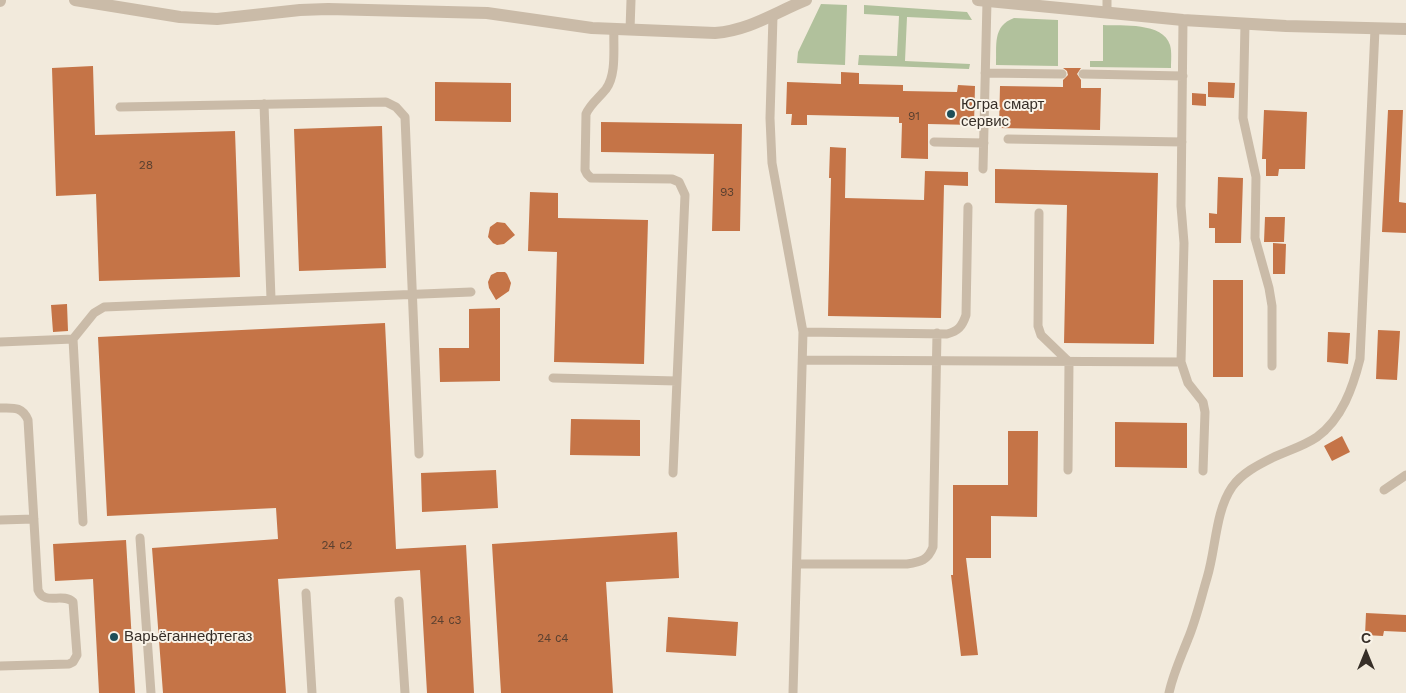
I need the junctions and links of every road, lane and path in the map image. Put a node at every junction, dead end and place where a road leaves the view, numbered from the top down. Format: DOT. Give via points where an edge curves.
graph roads {
  1 [pos="76,0"];
  2 [pos="631,0"];
  3 [pos="806,0"];
  4 [pos="983,0"];
  5 [pos="1107,0"];
  6 [pos="328,5"];
  7 [pos="358,5"];
  8 [pos="1106,13"];
  9 [pos="773,16"];
  10 [pos="1184,20"];
  11 [pos="1245,24"];
  12 [pos="614,29"];
  13 [pos="1375,29"];
  14 [pos="1406,29"];
  15 [pos="630,30"];
  16 [pos="986,72"];
  17 [pos="1062,74"];
  18 [pos="1083,74"];
  19 [pos="1183,76"];
  20 [pos="264,104"];
  21 [pos="120,107"];
  22 [pos="1008,139"];
  23 [pos="934,142"];
  24 [pos="1182,142"];
  25 [pos="984,143"];
  26 [pos="983,169"];
  27 [pos="968,207"];
  28 [pos="1040,213"];
  29 [pos="471,292"];
  30 [pos="413,294"];
  31 [pos="271,300"];
  32 [pos="803,332"];
  33 [pos="938,333"];
  34 [pos="73,339"];
  35 [pos="0,342"];
  36 [pos="803,360"];
  37 [pos="937,361"];
  38 [pos="1069,362"];
  39 [pos="1181,362"];
  40 [pos="1272,366"];
  41 [pos="553,378"];
  42 [pos="677,381"];
  43 [pos="0,408"];
  44 [pos="419,454"];
  45 [pos="1068,470"];
  46 [pos="1203,471"];
  47 [pos="673,473"];
  48 [pos="1406,475"];
  49 [pos="1384,490"];
  50 [pos="34,519"];
  51 [pos="0,520"];
  52 [pos="83,522"];
  53 [pos="140,538"];
  54 [pos="797,564"];
  55 [pos="306,593"];
  56 [pos="399,601"];
  57 [pos="0,666"];
  58 [pos="151,693"];
  59 [pos="312,693"];
  60 [pos="404,693"];
  61 [pos="793,693"];
  62 [pos="1169,693"];
  1 -- 6 [label="street" via="180,17 217,19"];
  2 -- 15 [label="lane"];
  3 -- 9 [label="street"];
  4 -- 8 [label="street"];
  4 -- 16 [label="lane"];
  5 -- 8 [label="lane"];
  6 -- 7 [label="street"];
  7 -- 12 [label="street" via="487,13"];
  8 -- 10 [label="street"];
  9 -- 15 [label="street" via="730,31"];
  9 -- 32 [label="lane" via="772,163"];
  10 -- 11 [label="street"];
  10 -- 19 [label="lane"];
  11 -- 13 [label="street"];
  11 -- 40 [label="lane" via="1243,118 1256,177 1255,238 1272,306"];
  12 -- 15 [label="street"];
  12 -- 42 [label="lane" via="611,79 586,114 585,170 591,178 672,179 684,189"];
  13 -- 14 [label="street"];
  13 -- 62 [label="lane" via="1360,359 1356,378 1340,412 1316,437 1260,464 1233,486 1220,515 1208,576"];
  16 -- 17 [label="lane"];
  16 -- 25 [label="lane"];
  18 -- 19 [label="lane"];
  19 -- 24 [label="lane"];
  20 -- 21 [label="lane"];
  20 -- 30 [label="lane" via="386,102 405,117"];
  20 -- 31 [label="lane"];
  22 -- 24 [label="lane"];
  23 -- 25 [label="lane"];
  24 -- 39 [label="lane"];
  25 -- 26 [label="lane"];
  27 -- 33 [label="lane" via="966,315 957,331"];
  28 -- 38 [label="lane" via="1038,326 1041,335"];
  29 -- 30 [label="lane"];
  30 -- 31 [label="lane"];
  30 -- 44 [label="lane"];
  31 -- 34 [label="lane" via="104,307 94,313"];
  32 -- 33 [label="lane"];
  32 -- 36 [label="lane"];
  33 -- 37 [label="lane"];
  34 -- 35 [label="lane"];
  34 -- 52 [label="lane"];
  36 -- 37 [label="lane"];
  36 -- 54 [label="lane"];
  37 -- 38 [label="lane"];
  37 -- 54 [label="lane" via="933,547 929,557 907,564"];
  38 -- 39 [label="lane"];
  38 -- 45 [label="lane"];
  39 -- 46 [label="lane" via="1188,383 1203,402"];
  41 -- 42 [label="lane"];
  42 -- 47 [label="lane"];
  43 -- 50 [label="lane" via="21,410 28,420"];
  48 -- 49 [label="lane"];
  50 -- 51 [label="lane"];
  50 -- 57 [label="lane" via="38,590 43,598 66,598 73,602 76,658 69,664"];
  53 -- 58 [label="lane"];
  54 -- 61 [label="lane"];
  55 -- 59 [label="lane"];
  56 -- 60 [label="lane"];
}
